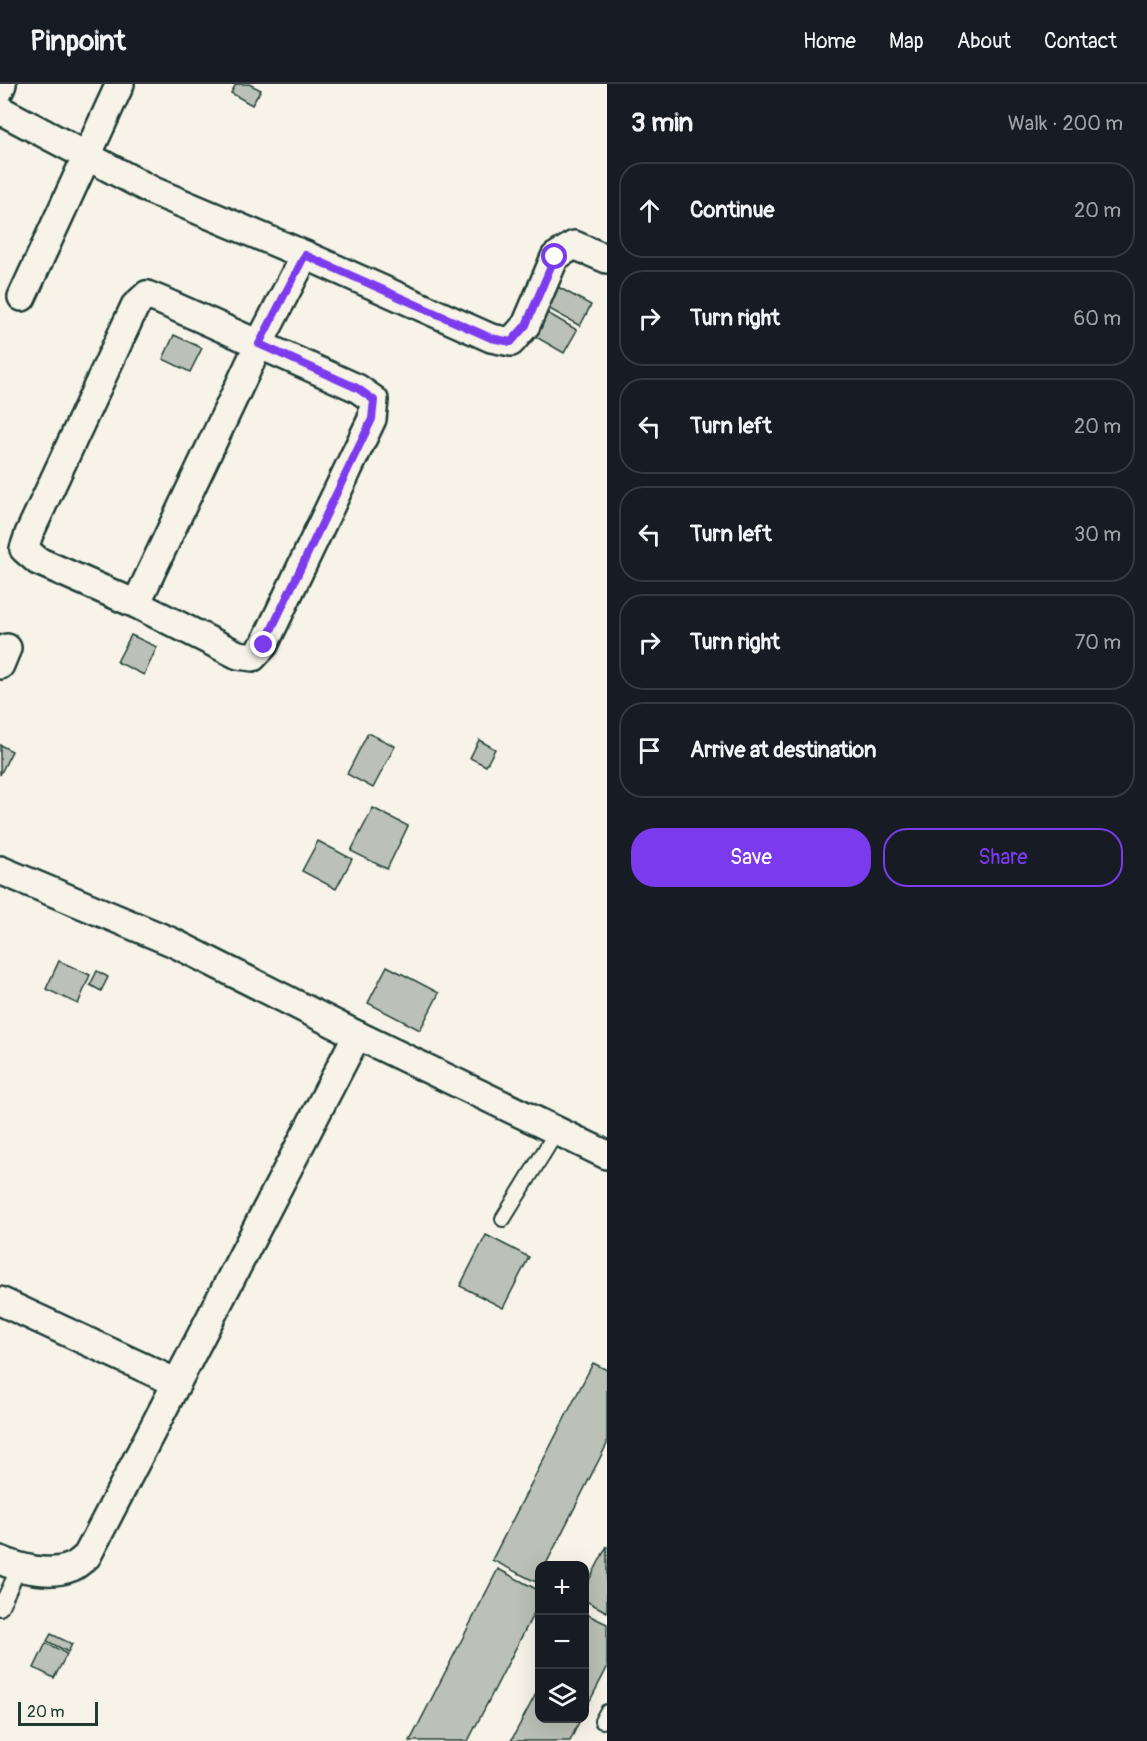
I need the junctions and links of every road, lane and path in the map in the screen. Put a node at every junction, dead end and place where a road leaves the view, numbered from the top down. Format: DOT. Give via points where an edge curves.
graph roads {
  1 [pos="2,84"];
  2 [pos="120,84"];
  3 [pos="0,89"];
  4 [pos="0,110"];
  5 [pos="87,155"];
  6 [pos="305,255"];
  7 [pos="607,260"];
  8 [pos="22,297"];
  9 [pos="259,344"];
  10 [pos="136,604"];
  11 [pos="0,870"];
  12 [pos="357,1035"];
  13 [pos="557,1131"];
  14 [pos="607,1155"];
  15 [pos="503,1219"];
  16 [pos="0,1301"];
  17 [pos="177,1383"];
  18 [pos="10,1563"];
  19 [pos="0,1608"];
  1 -- 3 [label="street"];
  2 -- 5 [label="street"];
  4 -- 5 [label="street"];
  5 -- 6 [label="street" via="153,191"];
  5 -- 8 [label="street"];
  6 -- 7 [label="street" via="491,338 511,342 526,325 555,257 574,245"];
  6 -- 9 [label="street"];
  9 -- 10 [label="street"];
  9 -- 10 [label="street" via="147,295 135,306 24,549 38,561"];
  9 -- 10 [label="street" via="357,388 374,400 372,419 264,645 253,657 238,655"];
  11 -- 12 [label="street" via="172,942"];
  12 -- 13 [label="street"];
  12 -- 17 [label="street"];
  13 -- 14 [label="street"];
  13 -- 15 [label="lane"];
  16 -- 17 [label="street"];
  17 -- 18 [label="street" via="87,1556 73,1567 51,1572"];
  18 -- 19 [label="lane"];
}
